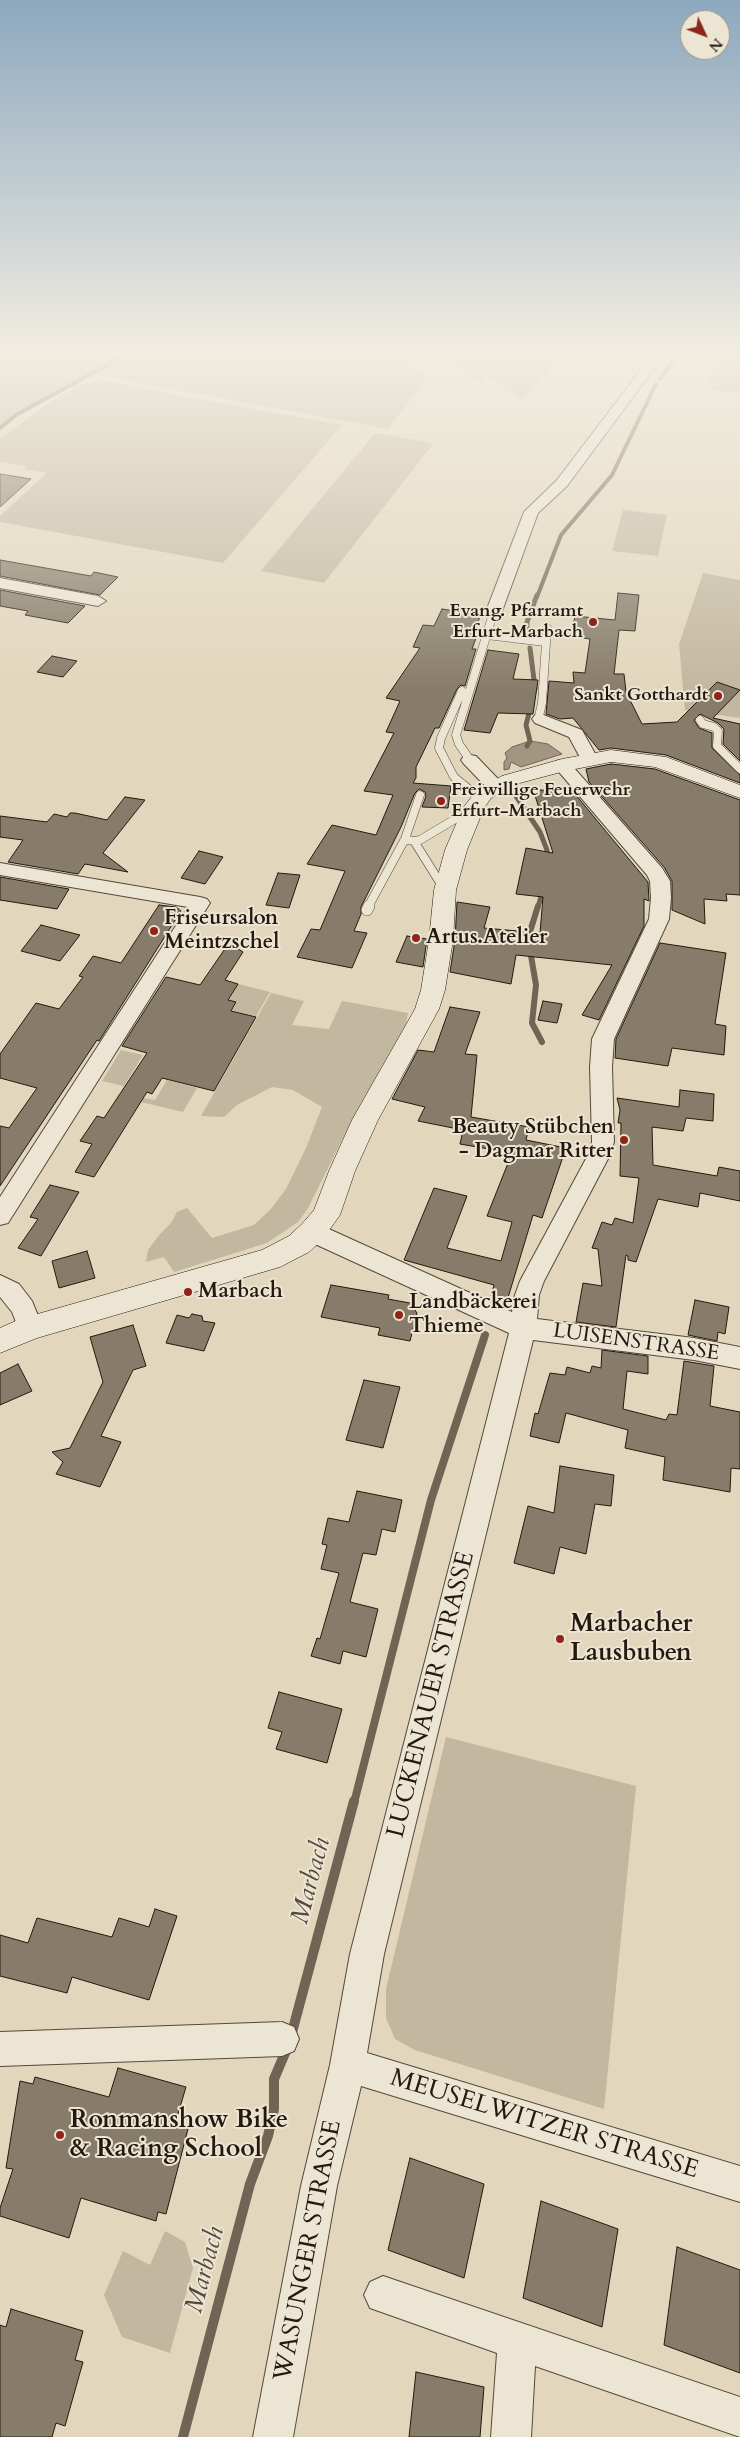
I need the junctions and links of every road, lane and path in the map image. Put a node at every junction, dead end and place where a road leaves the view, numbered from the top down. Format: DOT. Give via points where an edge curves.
graph roads {
  1 [pos="576,465"];
  2 [pos="0,583"];
  3 [pos="98,601"];
  4 [pos="493,614"];
  5 [pos="547,628"];
  6 [pos="487,635"];
  7 [pos="545,642"];
  8 [pos="462,691"];
  9 [pos="541,719"];
  10 [pos="700,720"];
  11 [pos="589,759"];
  12 [pos="470,760"];
  13 [pos="562,765"];
  14 [pos="740,769"];
  15 [pos="740,792"];
  16 [pos="420,795"];
  17 [pos="483,797"];
  18 [pos="409,840"];
  19 [pos="0,869"];
  20 [pos="445,890"];
  21 [pos="367,910"];
  22 [pos="0,1216"];
  23 [pos="312,1232"];
  24 [pos="0,1285"];
  25 [pos="30,1328"];
  26 [pos="523,1328"];
  27 [pos="0,1341"];
  28 [pos="740,1354"];
  29 [pos="282,2039"];
  30 [pos="0,2049"];
  31 [pos="348,2065"];
  32 [pos="740,2184"];
  33 [pos="383,2295"];
  34 [pos="518,2340"];
  35 [pos="740,2417"];
  36 [pos="273,2437"];
  37 [pos="511,2437"];
  1 -- 4 [label="street" via="562,483 531,512"];
  2 -- 3 [label="street"];
  4 -- 6 [label="lane"];
  5 -- 7 [label="lane"];
  6 -- 7 [label="lane"];
  6 -- 12 [label="lane" via="456,735"];
  7 -- 9 [label="lane"];
  8 -- 17 [label="lane" via="440,738 439,748 454,777"];
  9 -- 11 [label="street" via="576,734"];
  10 -- 14 [label="lane" via="718,731 717,746"];
  11 -- 13 [label="street"];
  11 -- 15 [label="street" via="611,756 659,761"];
  12 -- 17 [label="street"];
  13 -- 17 [label="street"];
  13 -- 26 [label="street, LUCKENAUER STRASSE" via="655,872 662,898 651,939 603,1039 603,1142 600,1155 532,1281"];
  16 -- 18 [label="lane"];
  17 -- 18 [label="lane" via="420,840"];
  17 -- 20 [label="street" via="456,850"];
  18 -- 20 [label="lane"];
  18 -- 21 [label="lane"];
  19 -- 22 [label="street" via="200,904"];
  20 -- 23 [label="street" via="441,940 427,1008 365,1120 326,1215"];
  23 -- 25 [label="street" via="299,1244 270,1259"];
  23 -- 26 [label="street, LUISENSTRASSE"];
  24 -- 25 [label="street" via="10,1291 23,1308"];
  25 -- 27 [label="street"];
  26 -- 28 [label="street, LUISENSTRASSE"];
  26 -- 31 [label="street, LUCKENAUER STRASSE" via="367,1954"];
  29 -- 30 [label="street"];
  31 -- 32 [label="street, MEUSELWITZER STRASSE"];
  31 -- 36 [label="street, WASUNGER STRASSE" via="319,2186"];
  33 -- 34 [label="street"];
  34 -- 35 [label="street"];
  34 -- 37 [label="street"];
}
